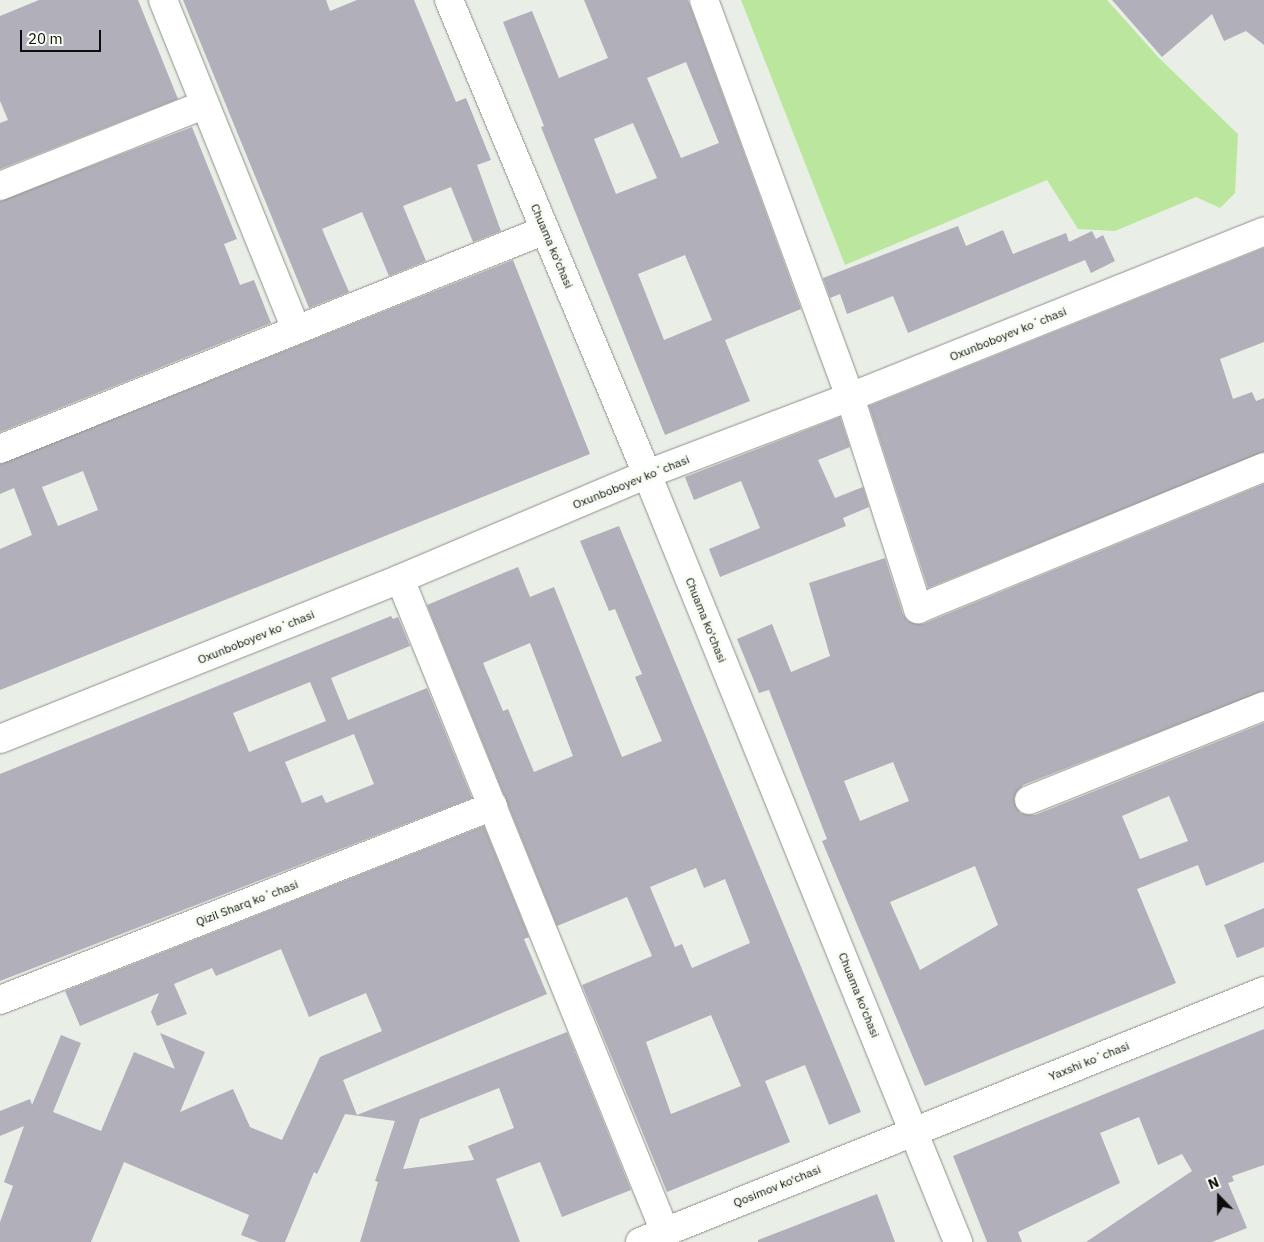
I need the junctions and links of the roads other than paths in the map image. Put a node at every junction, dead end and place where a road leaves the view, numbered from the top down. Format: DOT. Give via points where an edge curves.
graph roads {
  1 [pos="163,0"];
  2 [pos="450,0"];
  3 [pos="704,0"];
  4 [pos="204,105"];
  5 [pos="0,186"];
  6 [pos="545,230"];
  7 [pos="1264,232"];
  8 [pos="296,329"];
  9 [pos="850,397"];
  10 [pos="0,449"];
  11 [pos="1264,467"];
  12 [pos="647,474"];
  13 [pos="400,579"];
  14 [pos="1264,706"];
  15 [pos="0,739"];
  16 [pos="1029,800"];
  17 [pos="493,806"];
  18 [pos="1264,991"];
  19 [pos="0,1000"];
  20 [pos="914,1130"];
  21 [pos="665,1232"];
  22 [pos="640,1242"];
  23 [pos="958,1242"];
  1 -- 4 [label="street"];
  2 -- 6 [label="street, Chuama ko'chasi"];
  3 -- 9 [label="street"];
  4 -- 5 [label="street"];
  4 -- 8 [label="street"];
  6 -- 8 [label="street"];
  6 -- 12 [label="street, Chuama ko'chasi"];
  7 -- 9 [label="street, Oxunboboyev koʻchasi"];
  8 -- 10 [label="street"];
  9 -- 11 [label="street" via="918,609"];
  9 -- 12 [label="street, Oxunboboyev koʻchasi"];
  12 -- 13 [label="street, Oxunboboyev koʻchasi"];
  12 -- 20 [label="street, Chuama ko'chasi"];
  13 -- 15 [label="street, Oxunboboyev koʻchasi"];
  13 -- 17 [label="street"];
  14 -- 16 [label="street"];
  17 -- 19 [label="street, Qizil Sharq koʻchasi"];
  17 -- 21 [label="street"];
  18 -- 20 [label="street, Yaxshi koʻchasi"];
  20 -- 21 [label="street, Qosimov ko'chasi"];
  20 -- 23 [label="street, Chuama ko'chasi"];
  21 -- 22 [label="street, Qosimov ko'chasi"];
}
